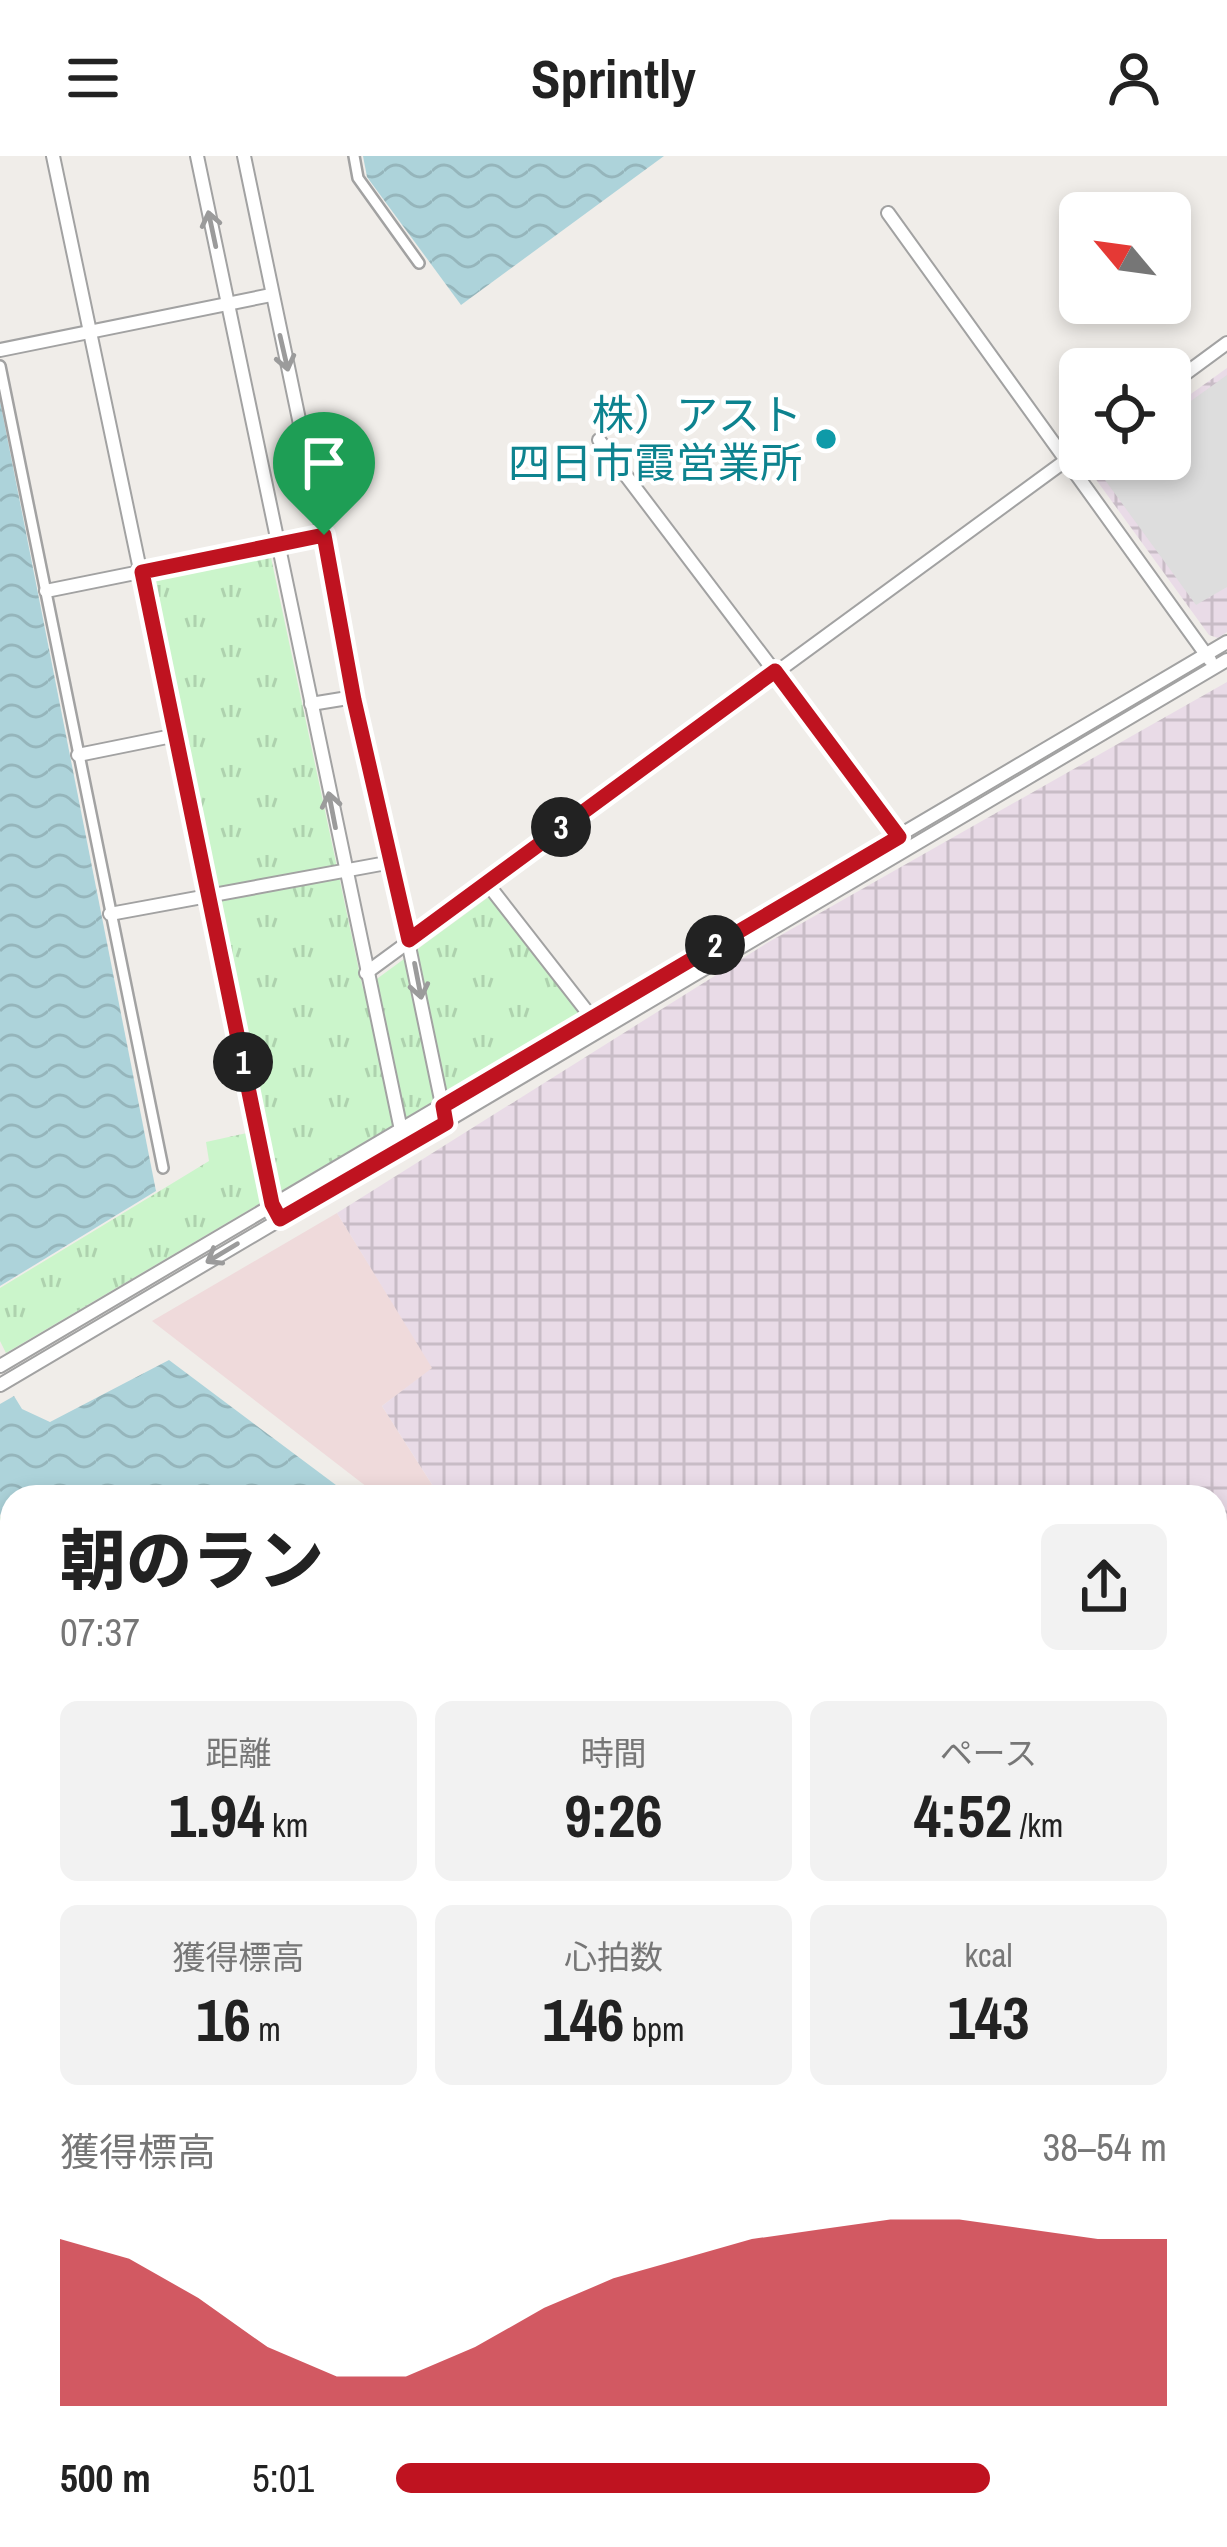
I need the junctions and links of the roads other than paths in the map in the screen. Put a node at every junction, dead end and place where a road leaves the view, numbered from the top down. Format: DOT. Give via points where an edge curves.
graph roads {
  1 [pos="53,156"];
  2 [pos="197,156"];
  3 [pos="244,156"];
  4 [pos="354,156"];
  5 [pos="888,213"];
  6 [pos="418,263"];
  7 [pos="271,295"];
  8 [pos="227,303"];
  9 [pos="93,331"];
  10 [pos="1227,344"];
  11 [pos="0,350"];
  12 [pos="0,366"];
  13 [pos="1191,370"];
  14 [pos="599,440"];
  15 [pos="1059,448"];
  16 [pos="1059,465"];
  17 [pos="1082,480"];
  18 [pos="324,535"];
  19 [pos="278,544"];
  20 [pos="142,572"];
  21 [pos="46,591"];
  22 [pos="1227,642"];
  23 [pos="1206,655"];
  24 [pos="1221,664"];
  25 [pos="775,671"];
  26 [pos="354,697"];
  27 [pos="310,704"];
  28 [pos="177,735"];
  29 [pos="78,755"];
  30 [pos="903,842"];
  31 [pos="392,862"];
  32 [pos="344,868"];
  33 [pos="485,882"];
  34 [pos="209,894"];
  35 [pos="110,914"];
  36 [pos="409,940"];
  37 [pos="366,973"];
  38 [pos="592,1018"];
  39 [pos="443,1106"];
  40 [pos="446,1123"];
  41 [pos="401,1130"];
  42 [pos="163,1168"];
  43 [pos="272,1204"];
  44 [pos="280,1219"];
  45 [pos="0,1366"];
  46 [pos="0,1385"];
  1 -- 9 [label="street"];
  8 -- 2 [label="street, one-way"];
  3 -- 7 [label="street"];
  4 -- 6 [label="street" via="358,178"];
  5 -- 15 [label="street"];
  7 -- 8 [label="street"];
  7 -- 18 [label="street, one-way"];
  8 -- 9 [label="street"];
  8 -- 19 [label="street"];
  9 -- 11 [label="street"];
  9 -- 20 [label="street"];
  10 -- 13 [label="street"];
  12 -- 21 [label="street"];
  14 -- 25 [label="street"];
  16 -- 25 [label="street"];
  17 -- 23 [label="street"];
  18 -- 19 [label="street"];
  18 -- 26 [label="street"];
  19 -- 20 [label="street"];
  19 -- 27 [label="street"];
  20 -- 21 [label="street"];
  20 -- 28 [label="street"];
  21 -- 29 [label="street"];
  22 -- 23 [label="street"];
  23 -- 24 [label="street"];
  23 -- 30 [label="street"];
  24 -- 30 [label="street"];
  25 -- 30 [label="street"];
  25 -- 33 [label="street"];
  26 -- 27 [label="street"];
  26 -- 31 [label="street"];
  32 -- 27 [label="street, one-way"];
  28 -- 29 [label="street"];
  28 -- 34 [label="street"];
  29 -- 35 [label="street"];
  30 -- 38 [label="street"];
  30 -- 40 [label="street"];
  31 -- 32 [label="street"];
  31 -- 36 [label="street"];
  32 -- 34 [label="street"];
  32 -- 37 [label="street"];
  33 -- 36 [label="street"];
  33 -- 38 [label="street"];
  34 -- 35 [label="street"];
  34 -- 43 [label="street"];
  35 -- 42 [label="street"];
  36 -- 37 [label="street"];
  36 -- 39 [label="street, one-way"];
  37 -- 41 [label="street"];
  38 -- 39 [label="street"];
  39 -- 40 [label="street"];
  39 -- 41 [label="street"];
  40 -- 41 [label="street"];
  40 -- 44 [label="street"];
  41 -- 43 [label="street"];
  43 -- 44 [label="street"];
  43 -- 45 [label="street"];
  44 -- 46 [label="street, one-way"];
}
